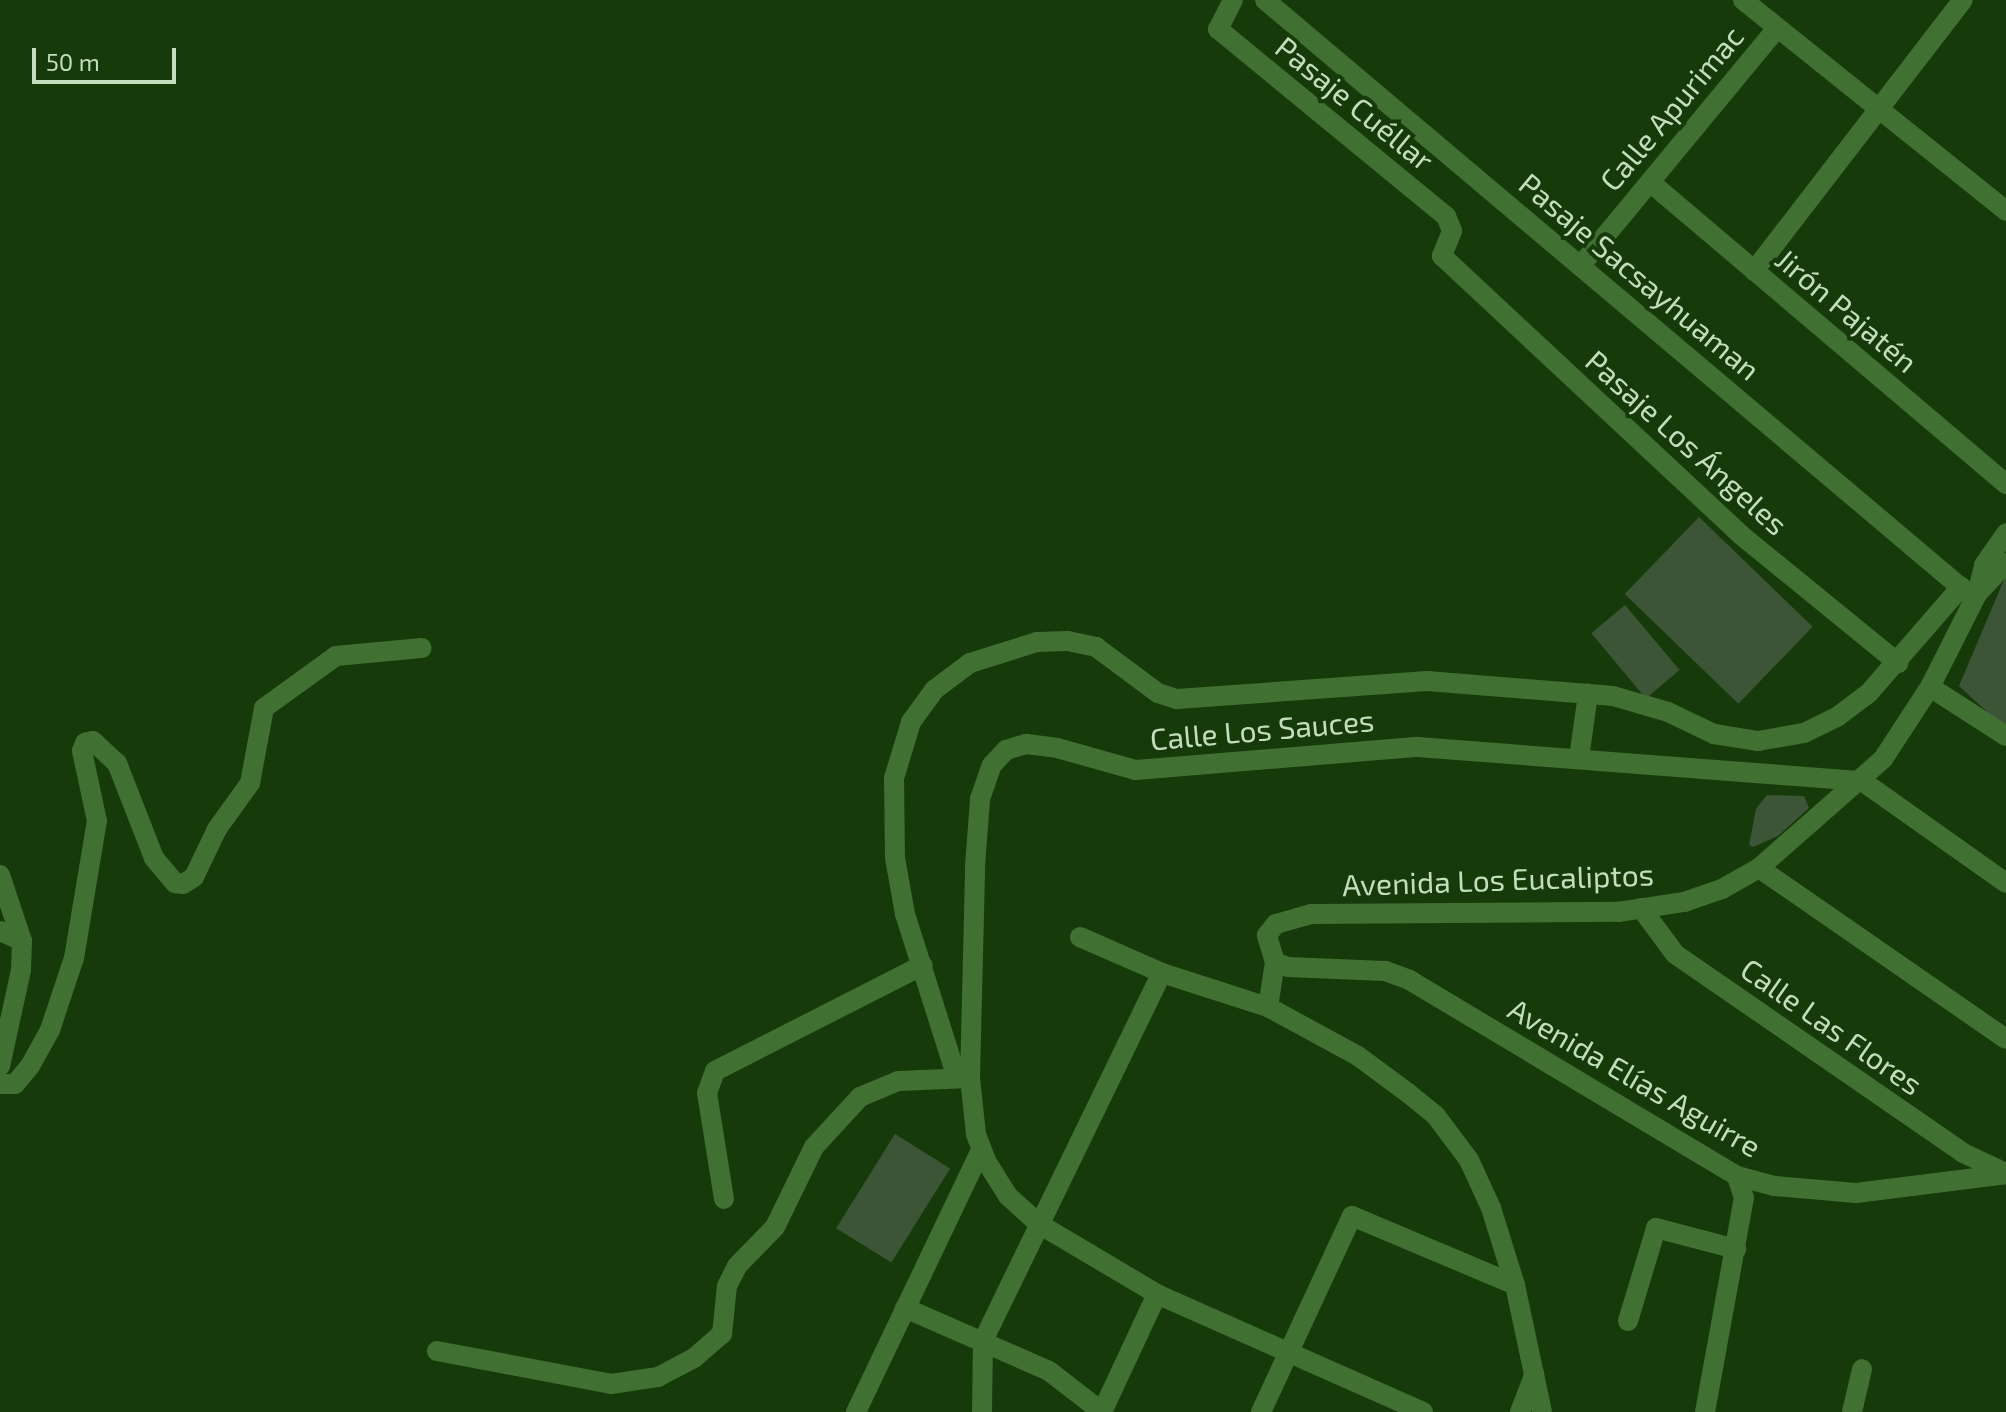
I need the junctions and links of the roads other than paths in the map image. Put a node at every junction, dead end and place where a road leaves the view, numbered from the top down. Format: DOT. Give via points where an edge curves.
graph roads {
  1 [pos="1233,0"];
  2 [pos="1265,0"];
  3 [pos="1743,0"];
  4 [pos="1963,0"];
  5 [pos="1777,28"];
  6 [pos="1879,109"];
  7 [pos="1650,182"];
  8 [pos="2006,211"];
  9 [pos="1442,256"];
  10 [pos="1582,264"];
  11 [pos="1754,271"];
  12 [pos="2006,484"];
  13 [pos="2006,533"];
  14 [pos="2006,563"];
  15 [pos="1971,593"];
  16 [pos="422,648"];
  17 [pos="1898,663"];
  18 [pos="1930,687"];
  19 [pos="1588,694"];
  20 [pos="2006,736"];
  21 [pos="1579,758"];
  22 [pos="1862,781"];
  23 [pos="1759,868"];
  24 [pos="0,875"];
  25 [pos="2006,883"];
  26 [pos="1641,908"];
  27 [pos="0,931"];
  28 [pos="1080,937"];
  29 [pos="22,941"];
  30 [pos="1275,962"];
  31 [pos="923,965"];
  32 [pos="1162,973"];
  33 [pos="1268,1007"];
  34 [pos="2006,1039"];
  35 [pos="0,1066"];
  36 [pos="964,1078"];
  37 [pos="0,1084"];
  38 [pos="981,1150"];
  39 [pos="2006,1174"];
  40 [pos="1737,1176"];
  41 [pos="724,1199"];
  42 [pos="1039,1224"];
  43 [pos="1736,1249"];
  44 [pos="1515,1285"];
  45 [pos="1157,1294"];
  46 [pos="905,1308"];
  47 [pos="1628,1321"];
  48 [pos="983,1341"];
  49 [pos="437,1351"];
  50 [pos="1288,1353"];
  51 [pos="1862,1369"];
  52 [pos="1536,1370"];
  53 [pos="856,1412"];
  54 [pos="982,1412"];
  55 [pos="1102,1412"];
  56 [pos="1261,1412"];
  57 [pos="1423,1412"];
  58 [pos="1520,1412"];
  59 [pos="1542,1412"];
  60 [pos="1705,1412"];
  61 [pos="1852,1412"];
  1 -- 9 [label="street, Pasaje Cuéllar" via="1218,29 1446,216 1452,231"];
  2 -- 10 [label="street, Pasaje Sacsayhuaman"];
  3 -- 5 [label="street"];
  4 -- 6 [label="street"];
  5 -- 6 [label="street"];
  5 -- 7 [label="street, Calle Apurimac"];
  6 -- 8 [label="street"];
  6 -- 11 [label="street"];
  7 -- 10 [label="street, Calle Apurimac"];
  7 -- 11 [label="street, Jirón Pajatén"];
  9 -- 17 [label="street, Pasaje Los Ángeles" via="1741,535"];
  10 -- 15 [label="street, Pasaje Sacsayhuaman"];
  11 -- 12 [label="street, Jirón Pajatén"];
  13 -- 15 [label="street"];
  14 -- 15 [label="street"];
  15 -- 17 [label="street"];
  15 -- 18 [label="street, Avenida Los Eucaliptos"];
  16 -- 37 [label="street" via="336,656 264,708 250,783 217,829 194,877 183,884 175,883 154,858 117,763 93,741 85,743 82,751 97,821 74,958 50,1030 30,1066 15,1084"];
  17 -- 19 [label="street" via="1837,717 1804,733 1758,741 1714,734 1668,712"];
  18 -- 20 [label="street"];
  18 -- 22 [label="street, Avenida Los Eucaliptos" via="1910,724"];
  19 -- 21 [label="street"];
  19 -- 31 [label="street" via="1427,681 1177,699 1158,693 1096,647 1068,641 1037,642 970,663 934,690 911,722 894,778 895,858 905,914"];
  21 -- 22 [label="street, Calle Los Sauces"];
  21 -- 36 [label="street, Calle Los Sauces" via="1370,747 1136,770 1057,748 1026,744 1006,750 992,765 980,799"];
  22 -- 23 [label="street, Avenida Los Eucaliptos"];
  22 -- 25 [label="street"];
  23 -- 26 [label="street, Avenida Los Eucaliptos" via="1710,893"];
  23 -- 34 [label="street"];
  24 -- 29 [label="street"];
  26 -- 30 [label="street, Avenida Los Eucaliptos" via="1311,914 1276,924 1267,935"];
  26 -- 39 [label="street, Calle Las Flores" via="1675,954 1963,1153"];
  27 -- 29 [label="street"];
  28 -- 32 [label="street"];
  29 -- 35 [label="street" via="21,970"];
  30 -- 33 [label="street"];
  30 -- 40 [label="street, Avenida Elías Aguirre" via="1385,971 1410,980"];
  31 -- 36 [label="street"];
  31 -- 41 [label="street" via="715,1071 707,1093"];
  32 -- 33 [label="street"];
  32 -- 42 [label="street"];
  33 -- 44 [label="street" via="1358,1056 1436,1116 1480,1184"];
  36 -- 38 [label="street"];
  36 -- 49 [label="street" via="877,1085 838,1118 814,1147 775,1227 737,1266 727,1286 722,1334 694,1358 658,1377 611,1384"];
  38 -- 42 [label="street" via="1008,1196"];
  38 -- 46 [label="street"];
  39 -- 40 [label="street, Avenida Elías Aguirre" via="1856,1193 1775,1186"];
  40 -- 43 [label="street" via="1744,1198"];
  42 -- 45 [label="street"];
  42 -- 48 [label="street"];
  43 -- 47 [label="street" via="1656,1228"];
  43 -- 60 [label="street"];
  44 -- 50 [label="street" via="1352,1216"];
  44 -- 52 [label="street"];
  45 -- 50 [label="street"];
  45 -- 55 [label="street"];
  46 -- 48 [label="street"];
  46 -- 53 [label="street"];
  48 -- 54 [label="street"];
  48 -- 55 [label="street" via="1049,1371"];
  50 -- 56 [label="street"];
  50 -- 57 [label="street"];
  51 -- 61 [label="street"];
  52 -- 58 [label="street"];
  52 -- 59 [label="street"];
}
